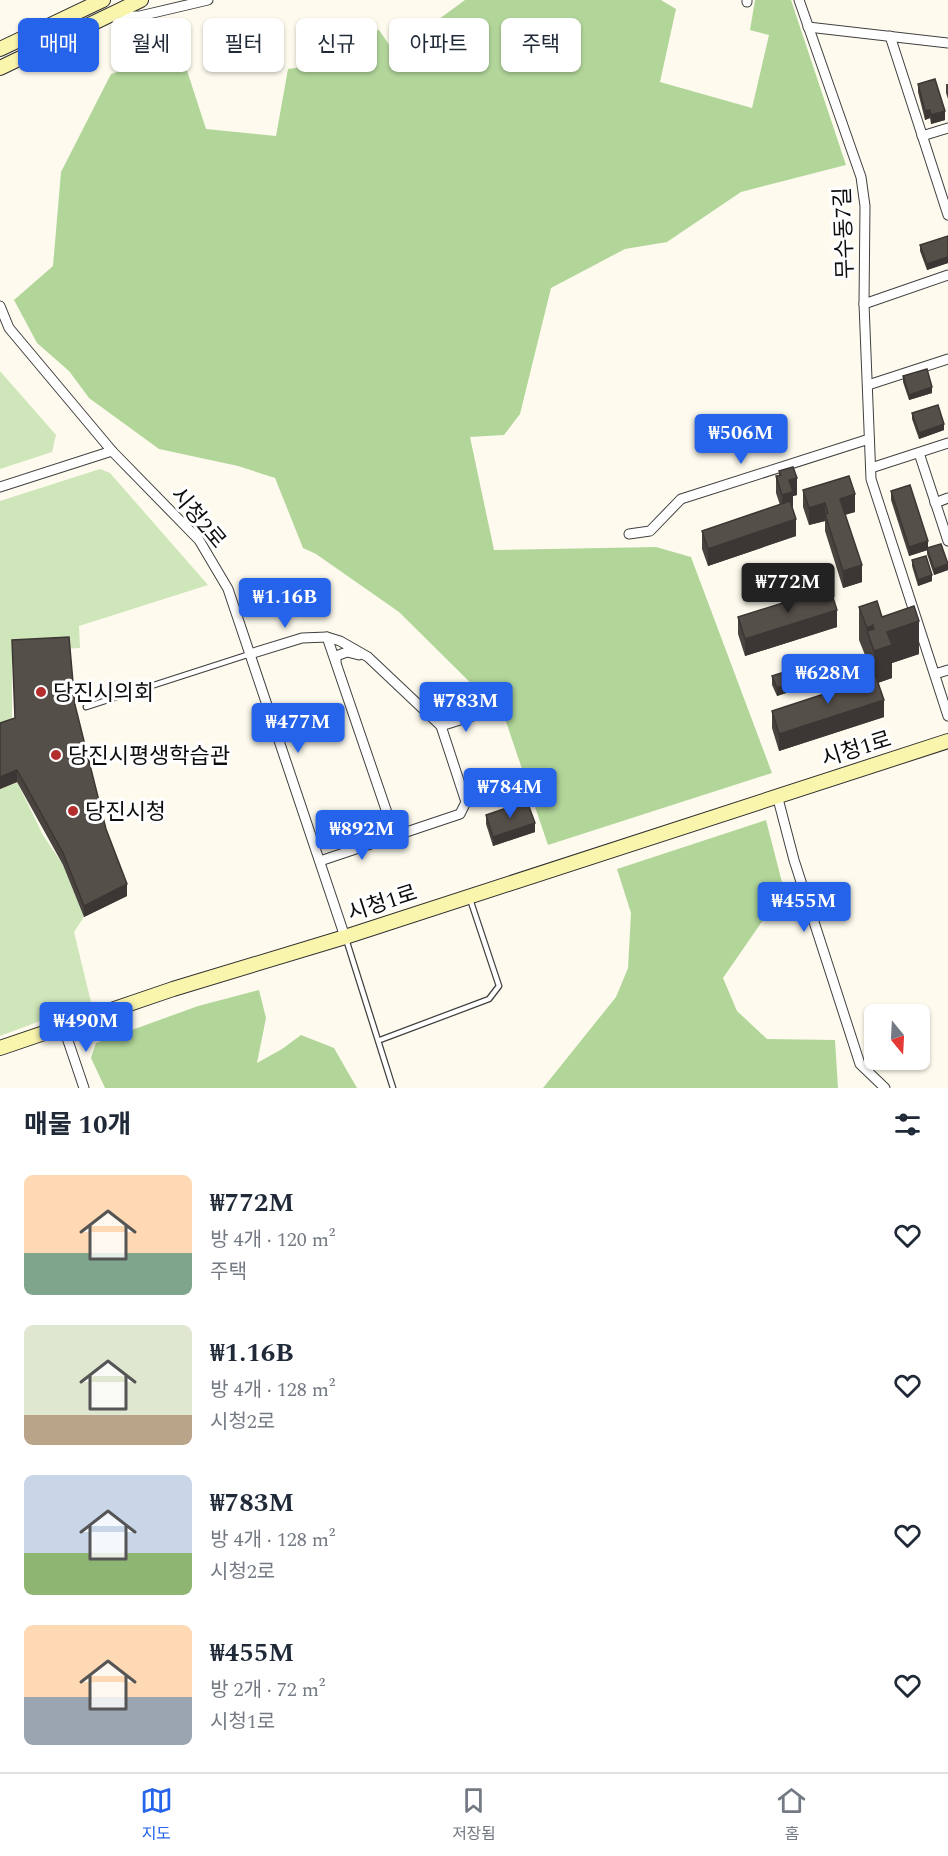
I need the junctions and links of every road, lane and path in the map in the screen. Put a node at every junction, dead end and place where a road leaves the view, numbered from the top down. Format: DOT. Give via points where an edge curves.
graph roads {
  1 [pos="103,0"];
  2 [pos="141,0"];
  3 [pos="208,0"];
  4 [pos="799,0"];
  5 [pos="104,16"];
  6 [pos="808,27"];
  7 [pos="890,36"];
  8 [pos="948,43"];
  9 [pos="0,49"];
  10 [pos="0,68"];
  11 [pos="948,128"];
  12 [pos="922,136"];
  13 [pos="945,199"];
  14 [pos="948,215"];
  15 [pos="948,275"];
  16 [pos="864,303"];
  17 [pos="0,306"];
  18 [pos="948,359"];
  19 [pos="868,385"];
  20 [pos="869,439"];
  21 [pos="948,443"];
  22 [pos="112,451"];
  23 [pos="919,453"];
  24 [pos="871,468"];
  25 [pos="0,488"];
  26 [pos="948,498"];
  27 [pos="935,503"];
  28 [pos="629,534"];
  29 [pos="948,541"];
  30 [pos="327,637"];
  31 [pos="250,654"];
  32 [pos="368,657"];
  33 [pos="336,662"];
  34 [pos="948,670"];
  35 [pos="935,674"];
  36 [pos="86,707"];
  37 [pos="482,713"];
  38 [pos="948,716"];
  39 [pos="441,726"];
  40 [pos="948,741"];
  41 [pos="777,795"];
  42 [pos="395,836"];
  43 [pos="320,861"];
  44 [pos="469,896"];
  45 [pos="345,937"];
  46 [pos="63,1026"];
  47 [pos="380,1040"];
  48 [pos="0,1048"];
  49 [pos="84,1088"];
  50 [pos="393,1088"];
  51 [pos="885,1088"];
  1 -- 9 [label="street"];
  2 -- 5 [label="street"];
  3 -- 5 [label="street" via="141,16"];
  4 -- 6 [label="street, 무수동7길"];
  5 -- 10 [label="street"];
  6 -- 7 [label="street"];
  6 -- 16 [label="street, 무수동7길" via="861,177 866,206"];
  7 -- 8 [label="street"];
  7 -- 12 [label="street"];
  11 -- 12 [label="street"];
  12 -- 13 [label="street"];
  13 -- 14 [label="street"];
  15 -- 16 [label="street"];
  16 -- 19 [label="street, 무수동7길"];
  17 -- 22 [label="street, 시청2로" via="9,328"];
  18 -- 19 [label="street"];
  19 -- 20 [label="street, 무수동7길"];
  20 -- 24 [label="street, 무수동7길"];
  20 -- 28 [label="street" via="681,499 650,531"];
  21 -- 23 [label="street"];
  22 -- 25 [label="street"];
  22 -- 31 [label="street, 시청2로" via="198,540 228,589"];
  23 -- 24 [label="street"];
  23 -- 27 [label="street"];
  24 -- 35 [label="street, 무수동7길" via="871,479"];
  26 -- 27 [label="street"];
  27 -- 29 [label="street"];
  30 -- 31 [label="street" via="302,638"];
  30 -- 32 [label="street"];
  30 -- 33 [label="street"];
  31 -- 36 [label="lane"];
  31 -- 43 [label="street, 시청2로"];
  32 -- 33 [label="street" via="348,652 336,656"];
  32 -- 39 [label="street"];
  33 -- 42 [label="street"];
  34 -- 35 [label="street"];
  35 -- 38 [label="street, 무수동7길"];
  37 -- 39 [label="street"];
  39 -- 42 [label="street" via="466,802 460,814"];
  40 -- 41 [label="street, 시청1로"];
  41 -- 44 [label="street, 시청1로"];
  41 -- 51 [label="street" via="860,1064"];
  42 -- 43 [label="street"];
  43 -- 45 [label="street, 시청2로"];
  44 -- 45 [label="street, 시청1로"];
  44 -- 47 [label="lane" via="499,986 489,999"];
  45 -- 46 [label="street, 시청1로"];
  45 -- 47 [label="lane"];
  46 -- 48 [label="street, 시청1로"];
  46 -- 49 [label="street"];
  47 -- 50 [label="lane"];
}
